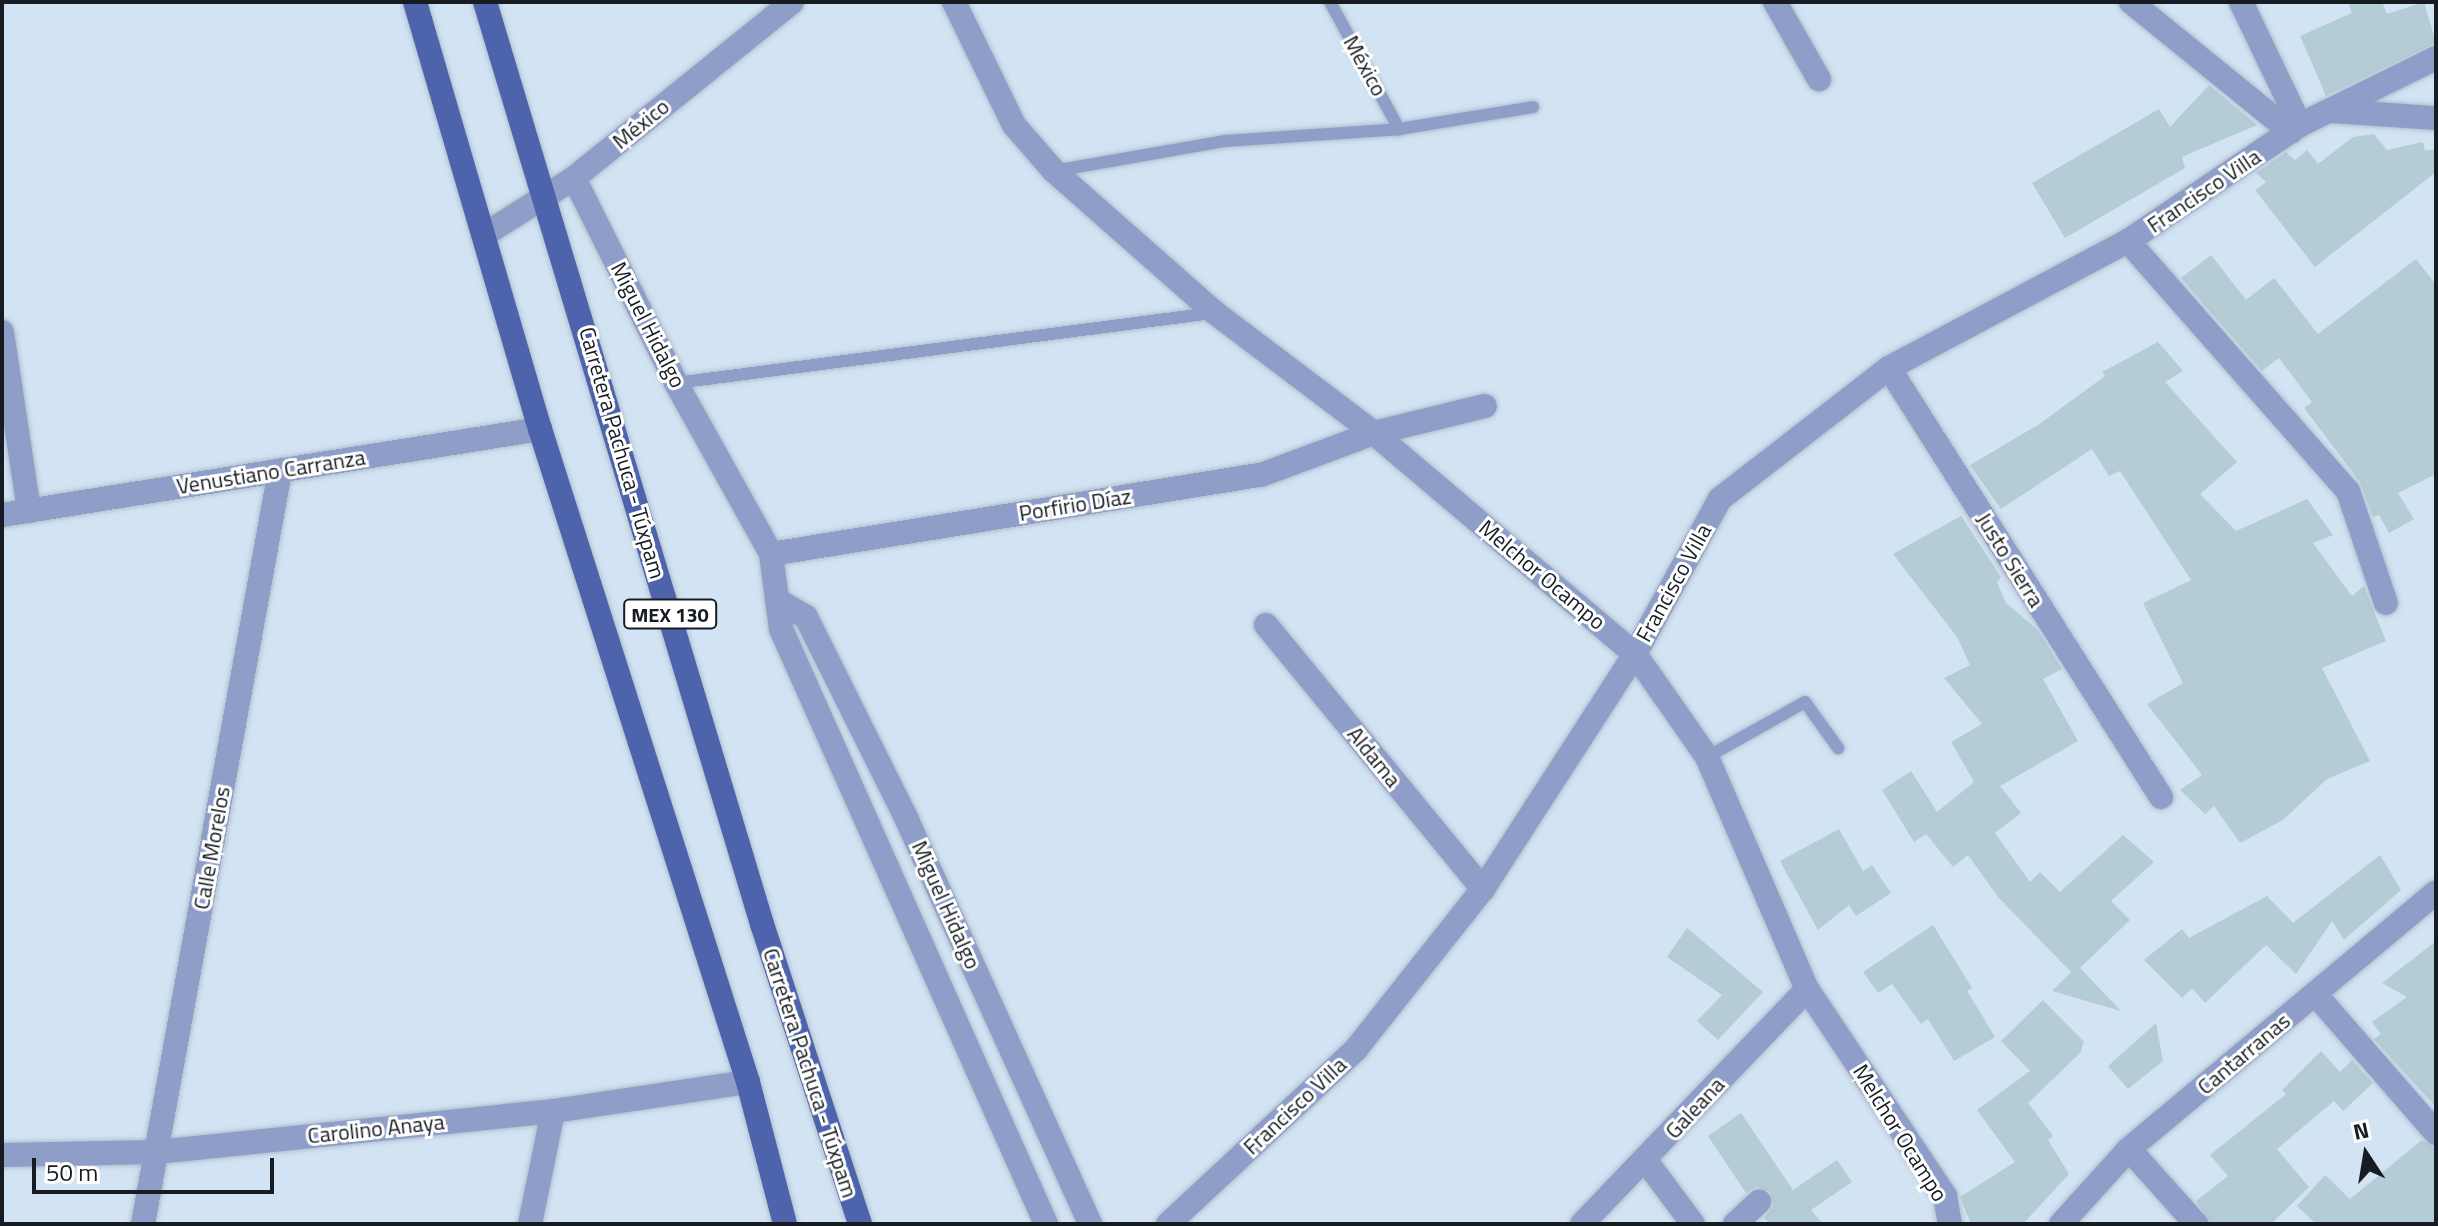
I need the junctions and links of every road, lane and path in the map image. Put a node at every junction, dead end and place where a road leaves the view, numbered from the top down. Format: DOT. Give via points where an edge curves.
graph roads {
  1 [pos="415,2"];
  2 [pos="485,2"];
  3 [pos="792,2"];
  4 [pos="954,2"];
  5 [pos="1330,2"];
  6 [pos="1775,2"];
  7 [pos="2131,2"];
  8 [pos="2241,2"];
  9 [pos="2436,58"];
  10 [pos="1819,79"];
  11 [pos="1533,107"];
  12 [pos="2330,111"];
  13 [pos="2436,118"];
  14 [pos="1399,129"];
  15 [pos="2296,129"];
  16 [pos="1054,171"];
  17 [pos="574,178"];
  18 [pos="546,197"];
  19 [pos="484,235"];
  20 [pos="2128,241"];
  21 [pos="1214,312"];
  22 [pos="2,332"];
  23 [pos="1889,368"];
  24 [pos="676,383"];
  25 [pos="1485,406"];
  26 [pos="540,429"];
  27 [pos="1374,433"];
  28 [pos="280,471"];
  29 [pos="29,511"];
  30 [pos="2,515"];
  31 [pos="771,554"];
  32 [pos="780,602"];
  33 [pos="2386,603"];
  34 [pos="1266,625"];
  35 [pos="1635,654"];
  36 [pos="1838,748"];
  37 [pos="1707,757"];
  38 [pos="2161,797"];
  39 [pos="926,863"];
  40 [pos="892,878"];
  41 [pos="1483,889"];
  42 [pos="2436,892"];
  43 [pos="1807,989"];
  44 [pos="2316,995"];
  45 [pos="748,1082"];
  46 [pos="553,1111"];
  47 [pos="2436,1133"];
  48 [pos="2129,1149"];
  49 [pos="157,1152"];
  50 [pos="2,1155"];
  51 [pos="1646,1161"];
  52 [pos="1759,1202"];
  53 [pos="143,1224"];
  54 [pos="530,1224"];
  55 [pos="785,1224"];
  56 [pos="860,1224"];
  57 [pos="1046,1224"];
  58 [pos="1090,1224"];
  59 [pos="1168,1224"];
  60 [pos="1582,1224"];
  61 [pos="1693,1224"];
  62 [pos="1735,1224"];
  63 [pos="1950,1224"];
  64 [pos="2061,1224"];
  65 [pos="2196,1224"];
  1 -- 19 [label="main road, MEX 130"];
  2 -- 18 [label="main road, Carretera Pachuca - Túxpam / MEX 130"];
  3 -- 17 [label="street, México"];
  4 -- 16 [label="street, Melchor Ocampo" via="1014,125"];
  5 -- 14 [label="lane, México"];
  6 -- 10 [label="street"];
  7 -- 15 [label="street"];
  8 -- 15 [label="street"];
  9 -- 12 [label="street, Francisco Villa"];
  11 -- 14 [label="lane"];
  12 -- 13 [label="street, Francisco Villa"];
  12 -- 15 [label="street, Francisco Villa"];
  14 -- 16 [label="lane" via="1225,141"];
  15 -- 20 [label="street, Francisco Villa"];
  16 -- 21 [label="street, Melchor Ocampo"];
  17 -- 18 [label="street, México"];
  17 -- 24 [label="street, Miguel Hidalgo"];
  18 -- 19 [label="street, México"];
  18 -- 56 [label="main road, Carretera Pachuca - Túxpam / MEX 130" via="762,924"];
  19 -- 26 [label="main road, MEX 130"];
  20 -- 23 [label="street, Francisco Villa"];
  20 -- 33 [label="street" via="2348,491"];
  21 -- 24 [label="lane"];
  21 -- 27 [label="street, Melchor Ocampo"];
  22 -- 29 [label="street"];
  23 -- 35 [label="street, Francisco Villa" via="1720,499"];
  23 -- 38 [label="street, Justo Sierra"];
  24 -- 31 [label="street, Miguel Hidalgo"];
  25 -- 27 [label="street, Porfirio Díaz"];
  26 -- 28 [label="street, Venustiano Carranza"];
  26 -- 45 [label="main road, MEX 130"];
  27 -- 31 [label="street, Porfirio Díaz" via="1261,475"];
  27 -- 35 [label="street, Melchor Ocampo"];
  28 -- 29 [label="street, Venustiano Carranza"];
  28 -- 49 [label="street, Calle Morelos"];
  29 -- 30 [label="street, Venustiano Carranza"];
  31 -- 32 [label="street, Miguel Hidalgo"];
  32 -- 39 [label="street, Miguel Hidalgo" via="806,617"];
  32 -- 40 [label="street, Miguel Hidalgo" via="781,629"];
  34 -- 41 [label="street, Aldama"];
  35 -- 37 [label="street, Melchor Ocampo"];
  35 -- 41 [label="street, Francisco Villa"];
  36 -- 37 [label="lane" via="1805,702"];
  37 -- 43 [label="street, Melchor Ocampo"];
  39 -- 40 [label="street"];
  39 -- 58 [label="street, Miguel Hidalgo"];
  40 -- 57 [label="street, Miguel Hidalgo"];
  41 -- 59 [label="street, Francisco Villa" via="1356,1049"];
  42 -- 44 [label="street, Cantarranas"];
  43 -- 51 [label="street, Galeana"];
  43 -- 63 [label="street, Melchor Ocampo" via="1945,1196"];
  44 -- 47 [label="street"];
  44 -- 48 [label="street, Cantarranas"];
  45 -- 46 [label="street, Carolino Anaya"];
  45 -- 55 [label="main road, MEX 130"];
  46 -- 49 [label="street, Carolino Anaya"];
  46 -- 54 [label="street"];
  48 -- 64 [label="street, Cantarranas"];
  48 -- 65 [label="street"];
  49 -- 50 [label="street, Carolino Anaya"];
  49 -- 53 [label="street, Calle Morelos"];
  51 -- 60 [label="street, Galeana"];
  51 -- 61 [label="street"];
  52 -- 62 [label="street"];
}
